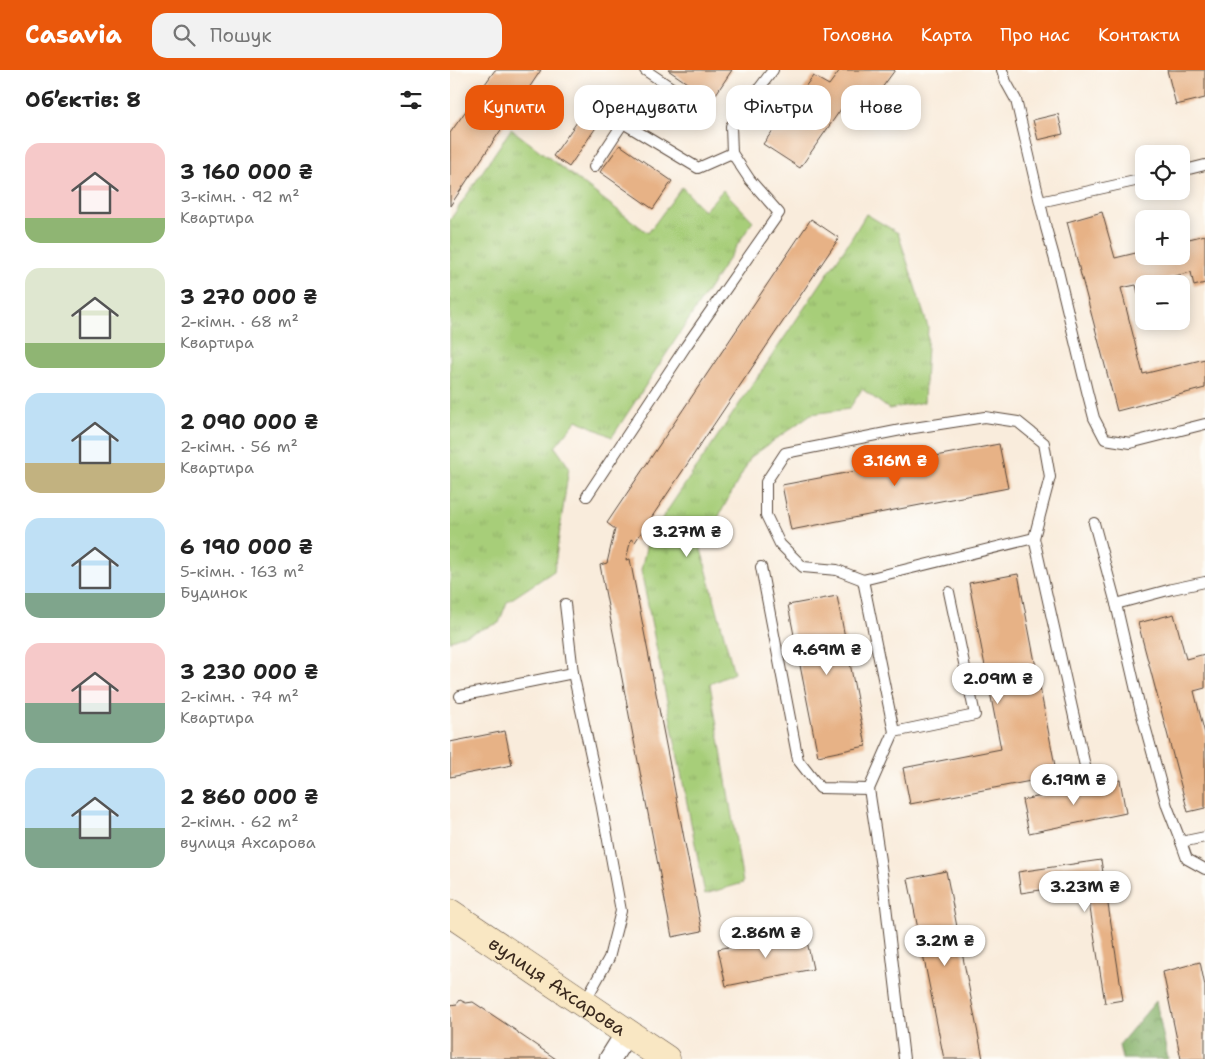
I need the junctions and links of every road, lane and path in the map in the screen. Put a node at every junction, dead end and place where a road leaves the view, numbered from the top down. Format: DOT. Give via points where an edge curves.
graph roads {
  1 [pos="645,70"];
  2 [pos="773,70"];
  3 [pos="1002,70"];
  4 [pos="667,85"];
  5 [pos="732,153"];
  6 [pos="1205,165"];
  7 [pos="594,167"];
  8 [pos="1190,168"];
  9 [pos="1135,181"];
  10 [pos="1040,202"];
  11 [pos="1205,424"];
  12 [pos="587,496"];
  13 [pos="1094,523"];
  14 [pos="1034,538"];
  15 [pos="761,567"];
  16 [pos="863,580"];
  17 [pos="1205,582"];
  18 [pos="949,592"];
  19 [pos="564,604"];
  20 [pos="1116,604"];
  21 [pos="573,674"];
  22 [pos="460,696"];
  23 [pos="894,732"];
  24 [pos="1087,775"];
  25 [pos="869,789"];
  26 [pos="1205,837"];
  27 [pos="1180,842"];
  28 [pos="1205,869"];
  29 [pos="450,913"];
  30 [pos="584,1004"];
  31 [pos="627,1032"];
  32 [pos="610,1059"];
  33 [pos="666,1059"];
  34 [pos="904,1059"];
  1 -- 4 [label="lane"];
  2 -- 5 [label="lane" via="731,126"];
  3 -- 10 [label="lane" via="1016,100"];
  5 -- 7 [label="lane" via="698,168 623,123"];
  5 -- 12 [label="lane" via="779,213 680,354"];
  6 -- 8 [label="lane"];
  9 -- 10 [label="lane"];
  10 -- 11 [label="lane" via="1094,418 1105,439 1130,443"];
  13 -- 20 [label="lane"];
  14 -- 16 [label="lane"];
  14 -- 16 [label="lane" via="1050,477 1044,443 1018,422 985,417 785,453 766,482 766,515 780,544 803,567 837,570"];
  14 -- 24 [label="lane"];
  15 -- 25 [label="lane" via="798,760 820,788"];
  16 -- 23 [label="lane"];
  17 -- 20 [label="lane"];
  18 -- 23 [label="lane" via="975,715"];
  19 -- 21 [label="lane"];
  20 -- 27 [label="lane" via="1140,708"];
  21 -- 22 [label="lane"];
  21 -- 30 [label="lane" via="621,910 609,958"];
  23 -- 25 [label="lane"];
  25 -- 34 [label="lane"];
  26 -- 27 [label="lane"];
  27 -- 28 [label="lane" via="1187,859"];
  29 -- 30 [label="street, вулиця Ахсарова"];
  30 -- 31 [label="street, вулиця Ахсарова"];
  31 -- 32 [label="street"];
  31 -- 33 [label="street, вулиця Ахсарова"];
}
